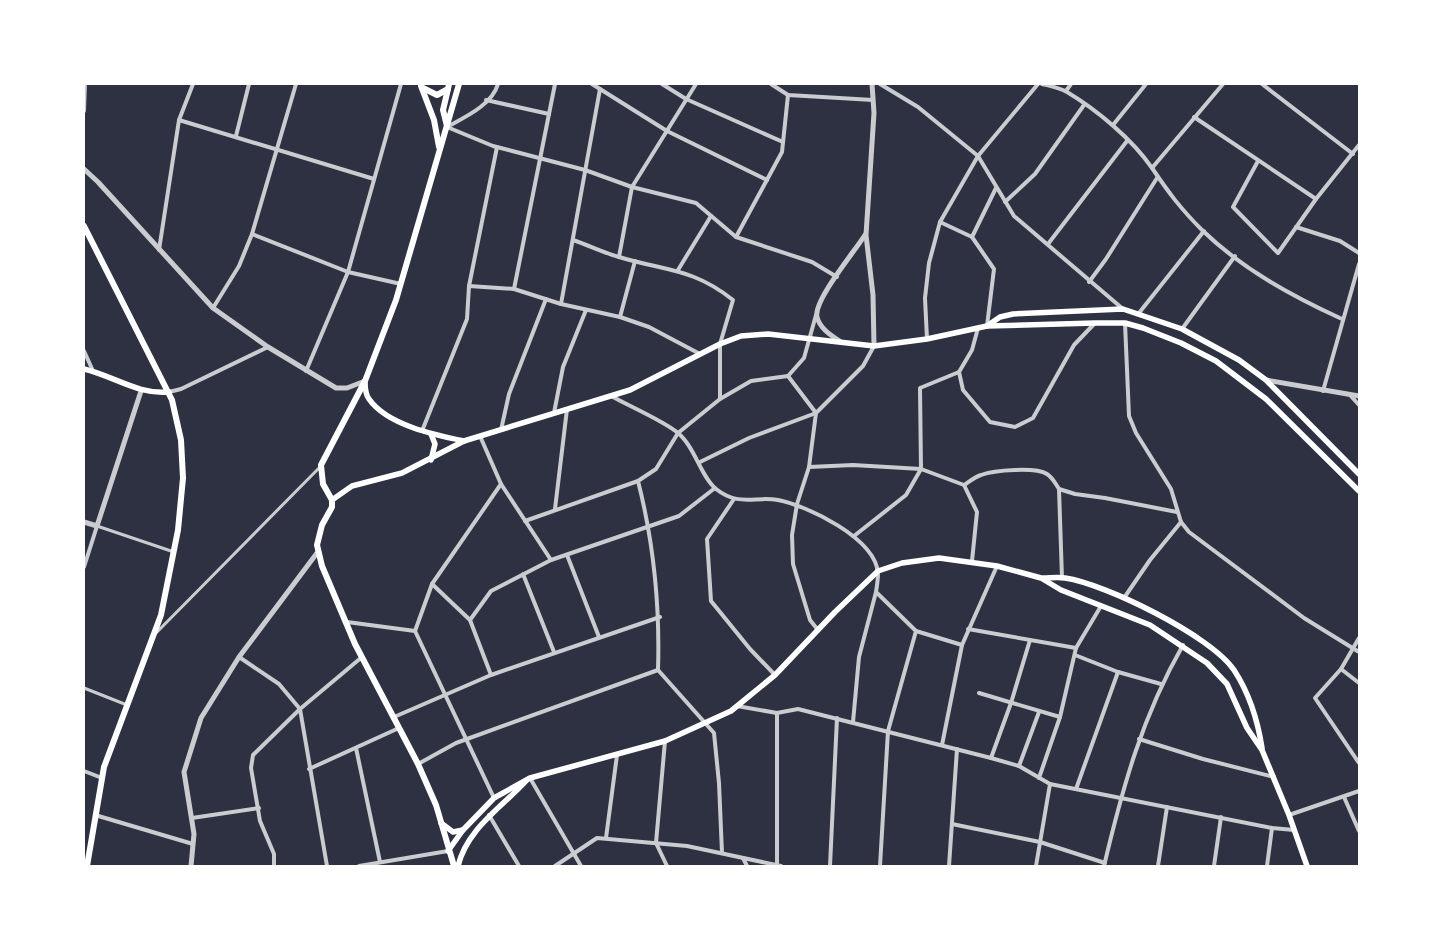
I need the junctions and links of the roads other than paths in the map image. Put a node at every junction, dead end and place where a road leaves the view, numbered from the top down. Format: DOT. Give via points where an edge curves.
graph roads {
  1 [pos="85,84"];
  2 [pos="193,84"];
  3 [pos="249,84"];
  4 [pos="296,84"];
  5 [pos="401,84"];
  6 [pos="459,84"];
  7 [pos="498,84"];
  8 [pos="555,84"];
  9 [pos="592,84"];
  10 [pos="662,84"];
  11 [pos="696,84"];
  12 [pos="771,84"];
  13 [pos="781,84"];
  14 [pos="872,84"];
  15 [pos="880,84"];
  16 [pos="1038,84"];
  17 [pos="1042,84"];
  18 [pos="1071,84"];
  19 [pos="1146,84"];
  20 [pos="1223,84"];
  21 [pos="1262,84"];
  22 [pos="419,85"];
  23 [pos="448,86"];
  24 [pos="600,89"];
  25 [pos="779,89"];
  26 [pos="1066,91"];
  27 [pos="788,95"];
  28 [pos="686,99"];
  29 [pos="486,100"];
  30 [pos="873,100"];
  31 [pos="1084,104"];
  32 [pos="84,111"];
  33 [pos="549,114"];
  34 [pos="1194,117"];
  35 [pos="179,120"];
  36 [pos="1113,125"];
  37 [pos="447,127"];
  38 [pos="667,130"];
  39 [pos="236,136"];
  40 [pos="1127,140"];
  41 [pos="783,142"];
  42 [pos="1359,145"];
  43 [pos="497,147"];
  44 [pos="277,148"];
  45 [pos="440,152"];
  46 [pos="1352,154"];
  47 [pos="978,156"];
  48 [pos="540,159"];
  49 [pos="1258,161"];
  50 [pos="1152,168"];
  51 [pos="84,169"];
  52 [pos="585,170"];
  53 [pos="1157,178"];
  54 [pos="374,179"];
  55 [pos="767,180"];
  56 [pos="632,187"];
  57 [pos="996,188"];
  58 [pos="1316,199"];
  59 [pos="1005,202"];
  60 [pos="711,216"];
  61 [pos="940,222"];
  62 [pos="84,226"];
  63 [pos="1296,227"];
  64 [pos="1204,232"];
  65 [pos="252,234"];
  66 [pos="866,235"];
  67 [pos="736,237"];
  68 [pos="972,237"];
  69 [pos="573,240"];
  70 [pos="1048,244"];
  71 [pos="159,250"];
  72 [pos="1359,253"];
  73 [pos="1235,256"];
  74 [pos="618,257"];
  75 [pos="635,261"];
  76 [pos="1359,264"];
  77 [pos="678,270"];
  78 [pos="348,272"];
  79 [pos="837,276"];
  80 [pos="1089,282"];
  81 [pos="401,284"];
  82 [pos="470,286"];
  83 [pos="514,289"];
  84 [pos="546,299"];
  85 [pos="561,304"];
  86 [pos="213,308"];
  87 [pos="1123,309"];
  88 [pos="586,310"];
  89 [pos="1138,313"];
  90 [pos="816,315"];
  91 [pos="620,317"];
  92 [pos="1342,320"];
  93 [pos="1095,323"];
  94 [pos="1125,323"];
  95 [pos="987,326"];
  96 [pos="978,328"];
  97 [pos="1182,329"];
  98 [pos="809,338"];
  99 [pos="927,339"];
  100 [pos="841,342"];
  101 [pos="720,344"];
  102 [pos="874,346"];
  103 [pos="268,347"];
  104 [pos="84,352"];
  105 [pos="702,354"];
  106 [pos="84,369"];
  107 [pos="93,371"];
  108 [pos="306,371"];
  109 [pos="959,372"];
  110 [pos="788,376"];
  111 [pos="365,380"];
  112 [pos="1266,380"];
  113 [pos="141,391"];
  114 [pos="1323,391"];
  115 [pos="169,392"];
  116 [pos="1350,395"];
  117 [pos="611,396"];
  118 [pos="1359,396"];
  119 [pos="720,399"];
  120 [pos="1359,405"];
  121 [pos="567,409"];
  122 [pos="816,413"];
  123 [pos="554,414"];
  124 [pos="501,430"];
  125 [pos="422,431"];
  126 [pos="678,433"];
  127 [pos="431,434"];
  128 [pos="480,436"];
  129 [pos="464,441"];
  130 [pos="431,460"];
  131 [pos="700,462"];
  132 [pos="321,465"];
  133 [pos="808,466"];
  134 [pos="921,469"];
  135 [pos="1359,474"];
  136 [pos="638,481"];
  137 [pos="501,484"];
  138 [pos="964,485"];
  139 [pos="715,488"];
  140 [pos="1059,489"];
  141 [pos="1359,492"];
  142 [pos="734,499"];
  143 [pos="332,500"];
  144 [pos="796,504"];
  145 [pos="556,510"];
  146 [pos="1177,512"];
  147 [pos="525,521"];
  148 [pos="84,522"];
  149 [pos="1181,522"];
  150 [pos="97,526"];
  151 [pos="650,526"];
  152 [pos="854,536"];
  153 [pos="174,552"];
  154 [pos="317,553"];
  155 [pos="567,555"];
  156 [pos="551,560"];
  157 [pos="972,561"];
  158 [pos="997,566"];
  159 [pos="84,567"];
  160 [pos="878,572"];
  161 [pos="524,574"];
  162 [pos="1040,578"];
  163 [pos="1062,578"];
  164 [pos="432,584"];
  165 [pos="876,592"];
  166 [pos="1124,599"];
  167 [pos="1101,606"];
  168 [pos="660,617"];
  169 [pos="470,620"];
  170 [pos="347,622"];
  171 [pos="968,629"];
  172 [pos="818,630"];
  173 [pos="916,631"];
  174 [pos="415,632"];
  175 [pos="156,633"];
  176 [pos="598,637"];
  177 [pos="1359,638"];
  178 [pos="1030,640"];
  179 [pos="962,645"];
  180 [pos="1183,645"];
  181 [pos="1352,647"];
  182 [pos="1076,648"];
  183 [pos="554,652"];
  184 [pos="1359,652"];
  185 [pos="1075,655"];
  186 [pos="238,657"];
  187 [pos="362,657"];
  188 [pos="1341,669"];
  189 [pos="658,670"];
  190 [pos="1118,672"];
  191 [pos="491,675"];
  192 [pos="775,675"];
  193 [pos="1161,684"];
  194 [pos="1359,684"];
  195 [pos="84,688"];
  196 [pos="979,693"];
  197 [pos="444,695"];
  198 [pos="1011,703"];
  199 [pos="128,706"];
  200 [pos="736,706"];
  201 [pos="300,709"];
  202 [pos="1039,712"];
  203 [pos="777,713"];
  204 [pos="394,717"];
  205 [pos="1060,717"];
  206 [pos="837,718"];
  207 [pos="853,722"];
  208 [pos="705,724"];
  209 [pos="399,728"];
  210 [pos="888,731"];
  211 [pos="466,739"];
  212 [pos="1139,739"];
  213 [pos="665,741"];
  214 [pos="942,745"];
  215 [pos="356,748"];
  216 [pos="957,749"];
  217 [pos="1262,750"];
  218 [pos="618,755"];
  219 [pos="991,758"];
  220 [pos="1359,763"];
  221 [pos="418,764"];
  222 [pos="1019,766"];
  223 [pos="310,769"];
  224 [pos="84,771"];
  225 [pos="1274,777"];
  226 [pos="102,778"];
  227 [pos="530,778"];
  228 [pos="1039,778"];
  229 [pos="1050,784"];
  230 [pos="1076,789"];
  231 [pos="1359,791"];
  232 [pos="1344,797"];
  233 [pos="494,798"];
  234 [pos="1120,798"];
  235 [pos="1167,807"];
  236 [pos="259,808"];
  237 [pos="95,815"];
  238 [pos="1289,815"];
  239 [pos="489,816"];
  240 [pos="1221,817"];
  241 [pos="192,818"];
  242 [pos="441,823"];
  243 [pos="952,824"];
  244 [pos="1272,828"];
  245 [pos="464,830"];
  246 [pos="1294,830"];
  247 [pos="1359,831"];
  248 [pos="606,838"];
  249 [pos="1040,842"];
  250 [pos="656,843"];
  251 [pos="193,844"];
  252 [pos="448,851"];
  253 [pos="574,853"];
  254 [pos="722,854"];
  255 [pos="743,858"];
  256 [pos="380,862"];
  257 [pos="1105,865"];
  258 [pos="87,866"];
  259 [pos="191,866"];
  260 [pos="274,866"];
  261 [pos="327,866"];
  262 [pos="359,866"];
  263 [pos="454,866"];
  264 [pos="458,866"];
  265 [pos="519,866"];
  266 [pos="555,866"];
  267 [pos="581,866"];
  268 [pos="667,866"];
  269 [pos="747,866"];
  270 [pos="779,866"];
  271 [pos="830,866"];
  272 [pos="880,866"];
  273 [pos="949,866"];
  274 [pos="1036,866"];
  275 [pos="1158,866"];
  276 [pos="1214,866"];
  277 [pos="1267,866"];
  278 [pos="1307,866"];
  1 -- 32 [label="street"];
  2 -- 35 [label="street"];
  3 -- 39 [label="street"];
  4 -- 44 [label="street"];
  5 -- 54 [label="street"];
  6 -- 37 [label="main road"];
  7 -- 29 [label="street"];
  8 -- 33 [label="street"];
  9 -- 24 [label="street"];
  10 -- 28 [label="street"];
  11 -- 28 [label="street"];
  12 -- 25 [label="street"];
  13 -- 25 [label="street"];
  14 -- 30 [label="street"];
  15 -- 47 [label="street" via="918,107"];
  16 -- 47 [label="street"];
  17 -- 26 [label="street"];
  18 -- 26 [label="street"];
  19 -- 36 [label="street"];
  20 -- 34 [label="street"];
  21 -- 46 [label="street"];
  22 -- 23 [label="main road" via="437,95"];
  22 -- 45 [label="main road" via="434,120"];
  23 -- 37 [label="main road" via="443,110"];
  24 -- 38 [label="street"];
  24 -- 52 [label="street"];
  25 -- 27 [label="street"];
  26 -- 31 [label="street"];
  27 -- 30 [label="street"];
  27 -- 41 [label="street"];
  28 -- 38 [label="street"];
  28 -- 41 [label="street"];
  29 -- 33 [label="street"];
  29 -- 37 [label="street" via="478,110"];
  30 -- 66 [label="street"];
  31 -- 36 [label="street"];
  31 -- 59 [label="street" via="1035,174"];
  33 -- 48 [label="street"];
  34 -- 49 [label="street"];
  34 -- 50 [label="street"];
  35 -- 39 [label="street"];
  35 -- 71 [label="street"];
  36 -- 40 [label="street"];
  37 -- 43 [label="street"];
  37 -- 45 [label="main road"];
  38 -- 55 [label="street"];
  38 -- 56 [label="street"];
  39 -- 44 [label="street"];
  40 -- 50 [label="street"];
  40 -- 70 [label="street"];
  41 -- 55 [label="street" via="782,152"];
  42 -- 46 [label="street"];
  43 -- 48 [label="street"];
  43 -- 82 [label="street"];
  44 -- 54 [label="street"];
  44 -- 65 [label="street"];
  45 -- 81 [label="main road"];
  46 -- 58 [label="street"];
  47 -- 57 [label="street"];
  47 -- 61 [label="street"];
  48 -- 52 [label="street"];
  48 -- 83 [label="street"];
  49 -- 58 [label="street"];
  49 -- 63 [label="street" via="1233,207 1278,253"];
  50 -- 53 [label="street"];
  51 -- 71 [label="street"];
  52 -- 56 [label="street"];
  52 -- 69 [label="street"];
  53 -- 64 [label="street" via="1174,202"];
  53 -- 80 [label="street"];
  54 -- 78 [label="street"];
  55 -- 67 [label="street"];
  56 -- 60 [label="street" via="696,203"];
  56 -- 74 [label="street"];
  57 -- 59 [label="street"];
  57 -- 68 [label="street"];
  58 -- 63 [label="street"];
  59 -- 70 [label="street" via="1014,216"];
  60 -- 67 [label="street"];
  60 -- 77 [label="street"];
  61 -- 68 [label="street"];
  61 -- 99 [label="street" via="929,263 925,298"];
  62 -- 115 [label="main road"];
  63 -- 72 [label="street" via="1340,241"];
  64 -- 73 [label="street"];
  64 -- 89 [label="street"];
  65 -- 78 [label="street"];
  65 -- 86 [label="street" via="238,266"];
  66 -- 79 [label="street"];
  66 -- 102 [label="street" via="873,295"];
  67 -- 79 [label="street" via="812,262"];
  68 -- 95 [label="street" via="994,269"];
  69 -- 74 [label="street"];
  69 -- 85 [label="street"];
  70 -- 80 [label="street"];
  71 -- 86 [label="street"];
  73 -- 92 [label="street" via="1282,290"];
  73 -- 97 [label="street"];
  74 -- 75 [label="street"];
  75 -- 77 [label="street"];
  75 -- 91 [label="street"];
  76 -- 92 [label="street"];
  77 -- 101 [label="street" via="697,276 733,300"];
  78 -- 81 [label="street"];
  78 -- 108 [label="street"];
  79 -- 90 [label="street" via="821,299"];
  80 -- 87 [label="street"];
  81 -- 111 [label="main road"];
  82 -- 83 [label="street"];
  82 -- 125 [label="street" via="467,319"];
  83 -- 84 [label="street"];
  84 -- 85 [label="street"];
  84 -- 124 [label="street" via="508,394"];
  85 -- 88 [label="street"];
  86 -- 103 [label="street"];
  87 -- 89 [label="main road"];
  87 -- 95 [label="main road" via="1013,314"];
  88 -- 91 [label="street"];
  88 -- 123 [label="street" via="563,367"];
  89 -- 97 [label="main road"];
  90 -- 98 [label="street"];
  90 -- 100 [label="street" via="820,325"];
  91 -- 105 [label="street" via="649,327"];
  92 -- 114 [label="street"];
  93 -- 94 [label="main road"];
  93 -- 95 [label="main road"];
  93 -- 109 [label="street" via="1074,345 1033,418 1015,428 990,422 963,390"];
  94 -- 141 [label="main road" via="1181,343 1245,381"];
  94 -- 146 [label="street" via="1129,416 1136,433 1172,489"];
  95 -- 96 [label="main road"];
  96 -- 99 [label="main road"];
  96 -- 109 [label="street" via="972,350"];
  97 -- 112 [label="main road" via="1239,360"];
  98 -- 100 [label="main road"];
  98 -- 101 [label="main road" via="754,335"];
  98 -- 110 [label="street" via="804,358"];
  99 -- 102 [label="main road"];
  100 -- 102 [label="main road"];
  101 -- 105 [label="main road"];
  101 -- 119 [label="street"];
  102 -- 122 [label="street" via="863,366"];
  103 -- 108 [label="street"];
  103 -- 115 [label="street"];
  104 -- 107 [label="street"];
  105 -- 117 [label="main road" via="645,384"];
  106 -- 107 [label="main road"];
  107 -- 113 [label="main road"];
  108 -- 111 [label="street" via="336,388 347,388"];
  109 -- 134 [label="street" via="920,388"];
  110 -- 119 [label="street" via="751,381"];
  110 -- 122 [label="street"];
  111 -- 125 [label="main road" via="366,393 372,403"];
  111 -- 132 [label="main road"];
  112 -- 114 [label="street"];
  112 -- 135 [label="main road"];
  113 -- 115 [label="main road" via="153,394"];
  113 -- 150 [label="street"];
  114 -- 116 [label="street"];
  115 -- 153 [label="main road" via="183,457 182,497"];
  116 -- 118 [label="street"];
  116 -- 120 [label="street"];
  117 -- 121 [label="main road"];
  117 -- 126 [label="street"];
  119 -- 126 [label="street"];
  121 -- 123 [label="main road"];
  121 -- 145 [label="street"];
  122 -- 131 [label="street" via="748,438"];
  122 -- 133 [label="street"];
  123 -- 124 [label="main road"];
  124 -- 128 [label="main road"];
  125 -- 127 [label="main road"];
  126 -- 131 [label="street"];
  126 -- 136 [label="street" via="656,469"];
  127 -- 129 [label="main road"];
  127 -- 130 [label="main road" via="435,444"];
  128 -- 129 [label="main road"];
  128 -- 137 [label="street"];
  129 -- 130 [label="main road"];
  130 -- 143 [label="main road" via="402,473 352,486"];
  131 -- 139 [label="street"];
  132 -- 143 [label="main road" via="323,484"];
  132 -- 175 [label="street"];
  133 -- 134 [label="street"];
  133 -- 144 [label="street"];
  134 -- 138 [label="street"];
  134 -- 152 [label="street" via="906,495"];
  136 -- 145 [label="street"];
  136 -- 151 [label="street"];
  137 -- 147 [label="street"];
  137 -- 164 [label="street"];
  138 -- 140 [label="street" via="981,475 997,471 1038,471 1053,478"];
  138 -- 157 [label="street" via="977,512"];
  139 -- 142 [label="street"];
  139 -- 151 [label="street" via="678,516"];
  140 -- 146 [label="street"];
  140 -- 163 [label="street"];
  142 -- 144 [label="street"];
  142 -- 192 [label="street" via="707,539 711,602"];
  143 -- 154 [label="main road" via="318,538"];
  144 -- 152 [label="street"];
  144 -- 172 [label="street" via="793,564 810,620"];
  145 -- 147 [label="street"];
  146 -- 149 [label="street"];
  147 -- 156 [label="street"];
  148 -- 150 [label="street"];
  149 -- 166 [label="street"];
  149 -- 181 [label="street" via="1189,532 1304,618"];
  150 -- 153 [label="street"];
  150 -- 159 [label="street"];
  151 -- 155 [label="street"];
  151 -- 168 [label="street"];
  152 -- 160 [label="street" via="867,550"];
  153 -- 175 [label="main road"];
  154 -- 170 [label="main road"];
  154 -- 186 [label="street"];
  155 -- 156 [label="street"];
  155 -- 176 [label="street"];
  156 -- 161 [label="street"];
  157 -- 158 [label="main road"];
  157 -- 160 [label="main road" via="916,560"];
  158 -- 162 [label="main road"];
  158 -- 171 [label="street"];
  160 -- 165 [label="street"];
  160 -- 172 [label="main road"];
  161 -- 169 [label="street" via="491,591"];
  161 -- 183 [label="street"];
  162 -- 163 [label="main road"];
  162 -- 167 [label="main road"];
  163 -- 166 [label="main road"];
  164 -- 169 [label="street"];
  164 -- 174 [label="street"];
  165 -- 173 [label="street"];
  165 -- 207 [label="street" via="859,657"];
  166 -- 217 [label="main road" via="1175,624 1227,662 1252,708"];
  167 -- 180 [label="main road" via="1150,625"];
  167 -- 182 [label="street"];
  168 -- 176 [label="street"];
  168 -- 189 [label="street"];
  169 -- 191 [label="street"];
  170 -- 174 [label="street"];
  170 -- 187 [label="main road"];
  171 -- 178 [label="street"];
  171 -- 179 [label="street"];
  172 -- 192 [label="main road"];
  173 -- 179 [label="street"];
  173 -- 210 [label="street"];
  174 -- 197 [label="street"];
  175 -- 199 [label="main road"];
  176 -- 183 [label="street"];
  177 -- 181 [label="street"];
  178 -- 182 [label="street"];
  178 -- 198 [label="street"];
  179 -- 214 [label="street"];
  180 -- 193 [label="street"];
  180 -- 217 [label="main road" via="1207,662 1227,684 1247,728"];
  181 -- 184 [label="street"];
  181 -- 188 [label="street"];
  182 -- 185 [label="street"];
  183 -- 191 [label="street"];
  185 -- 190 [label="street"];
  185 -- 205 [label="street"];
  186 -- 201 [label="street" via="279,684"];
  186 -- 241 [label="street" via="201,718 184,772"];
  187 -- 201 [label="street"];
  187 -- 204 [label="main road"];
  188 -- 194 [label="street"];
  188 -- 220 [label="street" via="1315,698"];
  189 -- 208 [label="street"];
  189 -- 211 [label="street"];
  190 -- 193 [label="street"];
  190 -- 230 [label="street"];
  191 -- 197 [label="street"];
  192 -- 200 [label="main road"];
  193 -- 212 [label="street"];
  195 -- 199 [label="street"];
  196 -- 198 [label="street"];
  197 -- 204 [label="street"];
  197 -- 211 [label="street"];
  198 -- 202 [label="street"];
  198 -- 219 [label="street"];
  199 -- 226 [label="main road"];
  200 -- 203 [label="street"];
  200 -- 208 [label="main road"];
  201 -- 223 [label="street"];
  201 -- 236 [label="street" via="253,755 251,768"];
  202 -- 205 [label="street"];
  202 -- 222 [label="street"];
  203 -- 206 [label="street" via="798,709"];
  203 -- 270 [label="street"];
  204 -- 209 [label="main road"];
  205 -- 228 [label="street"];
  206 -- 207 [label="street"];
  206 -- 271 [label="street"];
  207 -- 210 [label="street"];
  208 -- 213 [label="main road"];
  208 -- 254 [label="street" via="714,733"];
  209 -- 215 [label="street"];
  209 -- 221 [label="main road"];
  210 -- 214 [label="street"];
  210 -- 272 [label="street"];
  211 -- 221 [label="street"];
  211 -- 233 [label="street"];
  212 -- 225 [label="street"];
  212 -- 234 [label="street"];
  213 -- 218 [label="main road"];
  213 -- 250 [label="street"];
  214 -- 216 [label="street"];
  215 -- 223 [label="street"];
  215 -- 256 [label="street"];
  216 -- 219 [label="street"];
  216 -- 243 [label="street"];
  217 -- 225 [label="main road"];
  218 -- 227 [label="main road"];
  218 -- 248 [label="street"];
  219 -- 222 [label="street"];
  221 -- 242 [label="main road"];
  222 -- 228 [label="street"];
  223 -- 261 [label="street"];
  224 -- 226 [label="street"];
  225 -- 238 [label="main road"];
  226 -- 237 [label="main road"];
  227 -- 233 [label="main road"];
  227 -- 239 [label="main road"];
  227 -- 253 [label="street"];
  228 -- 229 [label="street"];
  229 -- 230 [label="street"];
  229 -- 249 [label="street"];
  230 -- 234 [label="street"];
  231 -- 232 [label="street"];
  232 -- 238 [label="street"];
  232 -- 247 [label="street"];
  233 -- 245 [label="main road"];
  234 -- 235 [label="street"];
  234 -- 257 [label="street"];
  235 -- 240 [label="street"];
  235 -- 275 [label="street"];
  236 -- 241 [label="street"];
  236 -- 260 [label="street" via="260,821 274,854"];
  237 -- 251 [label="street"];
  237 -- 258 [label="main road"];
  238 -- 246 [label="main road"];
  239 -- 264 [label="main road" via="467,843"];
  239 -- 265 [label="street"];
  240 -- 244 [label="street"];
  240 -- 276 [label="street"];
  241 -- 251 [label="street"];
  242 -- 245 [label="main road" via="453,832"];
  242 -- 252 [label="main road"];
  243 -- 249 [label="street"];
  243 -- 273 [label="street"];
  244 -- 246 [label="street"];
  244 -- 277 [label="street"];
  245 -- 252 [label="main road"];
  246 -- 278 [label="main road"];
  248 -- 250 [label="street"];
  248 -- 253 [label="street" via="597,838"];
  249 -- 257 [label="street"];
  249 -- 274 [label="street"];
  250 -- 254 [label="street"];
  250 -- 268 [label="street"];
  251 -- 259 [label="street"];
  252 -- 256 [label="street"];
  252 -- 263 [label="main road"];
  253 -- 266 [label="street"];
  253 -- 267 [label="street"];
  254 -- 255 [label="street"];
  255 -- 269 [label="street"];
  255 -- 270 [label="street"];
  256 -- 262 [label="street"];
}
